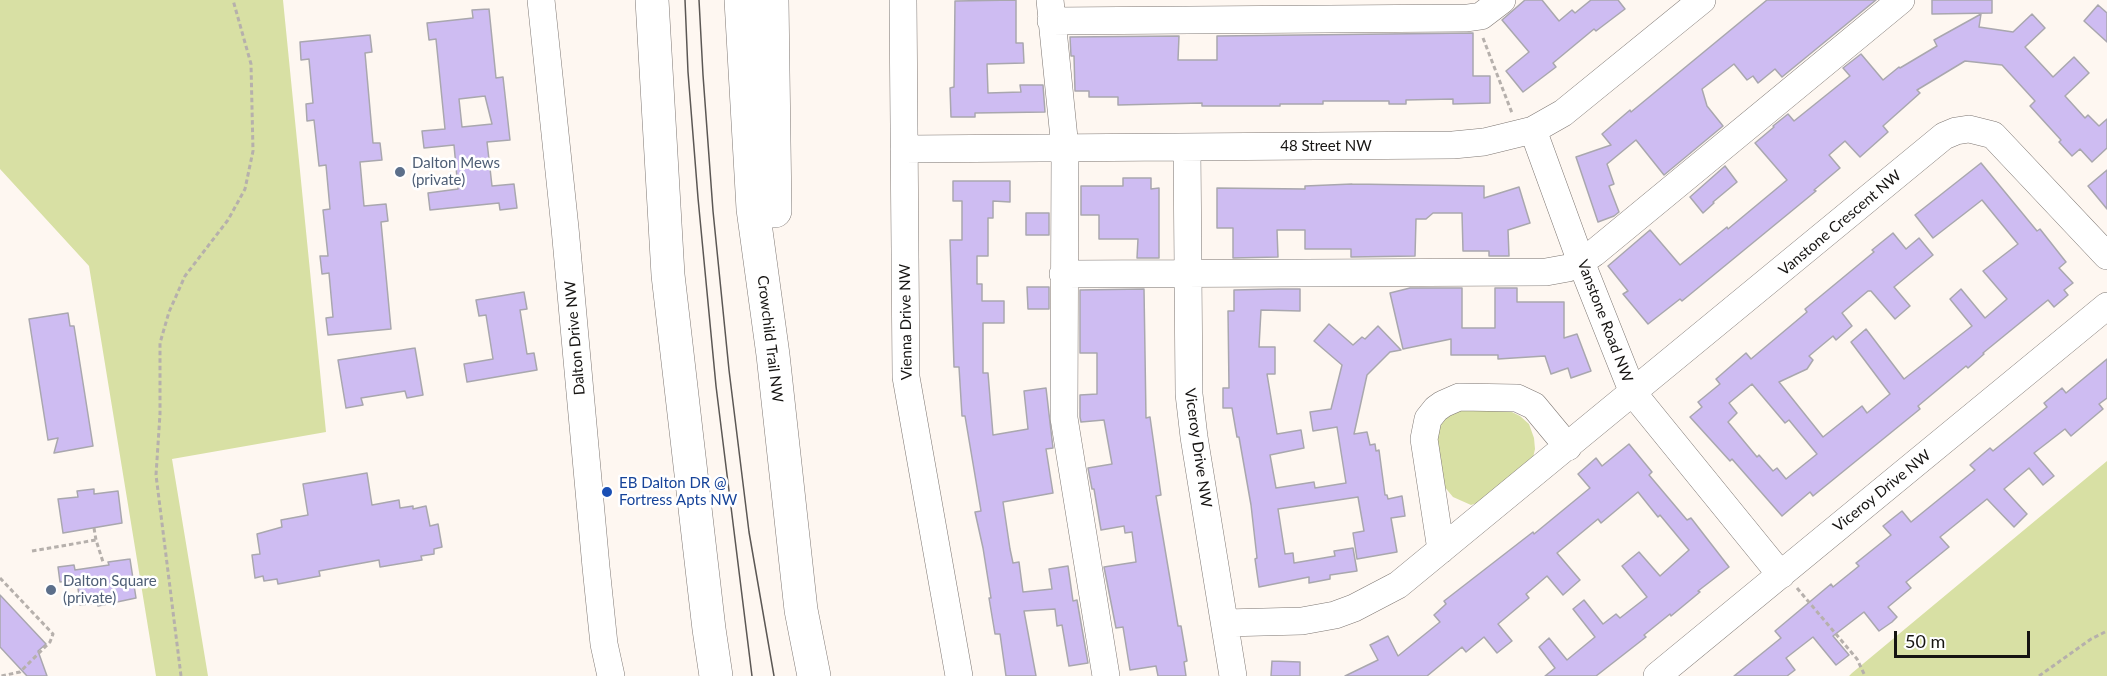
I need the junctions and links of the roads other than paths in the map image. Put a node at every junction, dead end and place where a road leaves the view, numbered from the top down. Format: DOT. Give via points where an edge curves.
graph roads {
  1 [pos="541,0"];
  2 [pos="652,0"];
  3 [pos="741,0"];
  4 [pos="772,0"];
  5 [pos="903,0"];
  6 [pos="1502,0"];
  7 [pos="1702,0"];
  8 [pos="1901,0"];
  9 [pos="1050,10"];
  10 [pos="1526,132"];
  11 [pos="1187,147"];
  12 [pos="904,148"];
  13 [pos="1065,148"];
  14 [pos="2107,256"];
  15 [pos="1581,262"];
  16 [pos="1188,273"];
  17 [pos="1063,274"];
  18 [pos="2107,306"];
  19 [pos="773,355"];
  20 [pos="1633,393"];
  21 [pos="1568,447"];
  22 [pos="1441,550"];
  23 [pos="1783,573"];
  24 [pos="1225,623"];
  25 [pos="610,676"];
  26 [pos="716,676"];
  27 [pos="814,676"];
  28 [pos="959,676"];
  29 [pos="1106,676"];
  30 [pos="1233,676"];
  31 [pos="1656,676"];
  1 -- 25 [label="street, Dalton Drive NW"];
  2 -- 26 [label="highway" via="668,275"];
  3 -- 19 [label="highway, Crowchild Trail NW" via="753,209"];
  4 -- 19 [label="highway" via="774,200 783,310"];
  5 -- 12 [label="street, Vienna Drive NW"];
  6 -- 9 [label="street" via="1475,17"];
  7 -- 10 [label="street, 48 Street NW" via="1563,113"];
  8 -- 15 [label="street"];
  9 -- 13 [label="street"];
  10 -- 11 [label="street, 48 Street NW" via="1453,145"];
  10 -- 15 [label="street, Vanstone Road NW"];
  11 -- 13 [label="street, 48 Street NW"];
  11 -- 16 [label="street, Viceroy Drive NW"];
  12 -- 13 [label="street, 48 Street NW"];
  12 -- 28 [label="street, Vienna Drive NW" via="906,377"];
  13 -- 17 [label="street"];
  14 -- 20 [label="street, Vanstone Crescent NW" via="1993,135 1969,129 1956,131 1944,136"];
  15 -- 16 [label="street" via="1546,272"];
  15 -- 20 [label="street, Vanstone Road NW"];
  16 -- 17 [label="street"];
  16 -- 24 [label="street, Viceroy Drive NW" via="1189,394"];
  17 -- 29 [label="street" via="1064,418"];
  18 -- 23 [label="street, Viceroy Drive NW"];
  19 -- 27 [label="highway, Crowchild Trail NW" via="801,610"];
  20 -- 21 [label="street, Vanstone Crescent NW"];
  20 -- 23 [label="street, Vanstone Road NW"];
  21 -- 22 [label="street, Vanstone Crescent NW"];
  21 -- 22 [label="street" via="1534,406 1517,398 1460,397 1443,404 1428,419 1424,439"];
  22 -- 24 [label="street, Vanstone Crescent NW" via="1398,585 1354,609 1302,621"];
  23 -- 31 [label="street, Viceroy Drive NW"];
  24 -- 30 [label="street, Viceroy Drive NW"];
}
